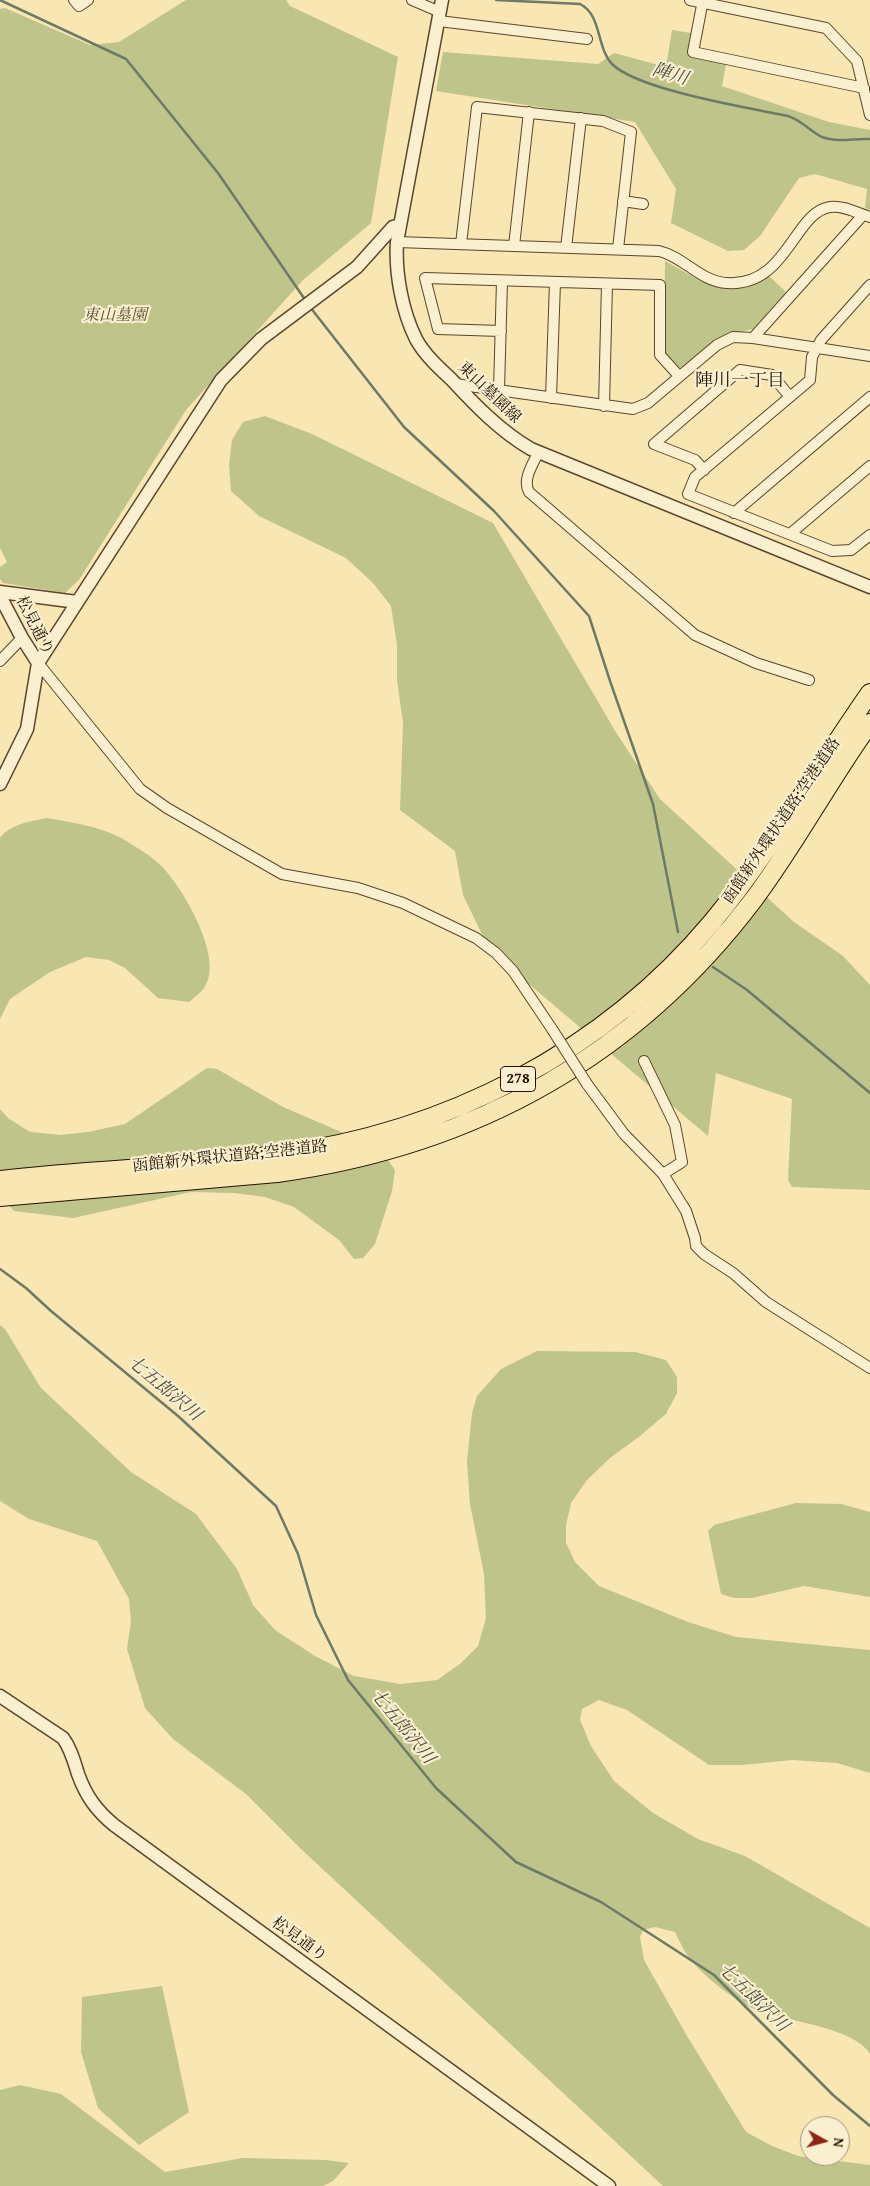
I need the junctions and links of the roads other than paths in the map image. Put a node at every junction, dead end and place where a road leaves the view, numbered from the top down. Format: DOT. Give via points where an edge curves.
graph roads {
  1 [pos="74,0"];
  2 [pos="88,0"];
  3 [pos="412,0"];
  4 [pos="690,0"];
  5 [pos="703,1"];
  6 [pos="441,11"];
  7 [pos="587,39"];
  8 [pos="864,88"];
  9 [pos="529,112"];
  10 [pos="870,115"];
  11 [pos="581,118"];
  12 [pos="623,202"];
  13 [pos="643,204"];
  14 [pos="867,216"];
  15 [pos="400,225"];
  16 [pos="397,242"];
  17 [pos="461,244"];
  18 [pos="514,246"];
  19 [pos="566,248"];
  20 [pos="618,249"];
  21 [pos="502,281"];
  22 [pos="555,282"];
  23 [pos="607,284"];
  24 [pos="870,286"];
  25 [pos="501,330"];
  26 [pos="753,338"];
  27 [pos="816,348"];
  28 [pos="870,356"];
  29 [pos="679,376"];
  30 [pos="455,384"];
  31 [pos="499,390"];
  32 [pos="790,396"];
  33 [pos="870,397"];
  34 [pos="551,398"];
  35 [pos="604,406"];
  36 [pos="538,453"];
  37 [pos="870,466"];
  38 [pos="704,470"];
  39 [pos="734,512"];
  40 [pos="790,534"];
  41 [pos="870,535"];
  42 [pos="870,587"];
  43 [pos="0,592"];
  44 [pos="0,596"];
  45 [pos="77,602"];
  46 [pos="5,615"];
  47 [pos="22,638"];
  48 [pos="0,661"];
  49 [pos="38,663"];
  50 [pos="808,680"];
  51 [pos="870,693"];
  52 [pos="870,723"];
  53 [pos="4,770"];
  54 [pos="0,784"];
  55 [pos="644,1061"];
  56 [pos="663,1174"];
  57 [pos="3,1188"];
  58 [pos="870,1368"];
  59 [pos="0,1696"];
  60 [pos="609,2186"];
  1 -- 2 [label="street" via="78,6"];
  3 -- 6 [label="street"];
  4 -- 5 [label="street"];
  5 -- 8 [label="street" via="826,28 857,61"];
  5 -- 8 [label="street" via="693,52"];
  6 -- 7 [label="street"];
  6 -- 15 [label="street, 東山墓園線"];
  8 -- 10 [label="street"];
  9 -- 11 [label="street"];
  9 -- 17 [label="street" via="477,107"];
  9 -- 18 [label="street"];
  11 -- 12 [label="street" via="603,121 631,132"];
  11 -- 19 [label="street"];
  12 -- 13 [label="street"];
  12 -- 20 [label="street"];
  14 -- 20 [label="street" via="840,207 818,211 778,262 764,274 740,283 712,280 665,252"];
  14 -- 26 [label="street"];
  15 -- 16 [label="street, 東山墓園線"];
  15 -- 45 [label="street" via="392,227 357,267 261,340 221,380"];
  16 -- 17 [label="street"];
  16 -- 30 [label="street, 東山墓園線" via="397,275 412,330 424,350"];
  17 -- 18 [label="street"];
  18 -- 19 [label="street"];
  19 -- 20 [label="street"];
  21 -- 22 [label="street"];
  21 -- 25 [label="street"];
  21 -- 25 [label="street" via="425,278 438,329"];
  22 -- 23 [label="street"];
  22 -- 34 [label="street"];
  23 -- 29 [label="street" via="660,285 660,355"];
  23 -- 35 [label="street"];
  24 -- 27 [label="street"];
  25 -- 31 [label="street"];
  26 -- 27 [label="street"];
  26 -- 29 [label="street" via="722,341"];
  27 -- 28 [label="street"];
  27 -- 32 [label="street" via="810,380"];
  29 -- 35 [label="street" via="643,406 627,409"];
  30 -- 31 [label="street"];
  30 -- 36 [label="street, 東山墓園線" via="508,434"];
  31 -- 34 [label="street"];
  32 -- 38 [label="street"];
  32 -- 38 [label="street" via="772,375 740,370 654,444 695,460"];
  33 -- 39 [label="street"];
  34 -- 35 [label="street"];
  36 -- 42 [label="street, 東山墓園線"];
  36 -- 50 [label="street" via="527,479 529,492 695,635 756,663"];
  37 -- 40 [label="street"];
  38 -- 39 [label="street" via="695,477 688,494"];
  39 -- 40 [label="street"];
  40 -- 41 [label="street" via="838,552 851,550"];
  43 -- 45 [label="street"];
  44 -- 46 [label="street, 松見通り"];
  45 -- 49 [label="street"];
  46 -- 47 [label="street, 松見通り"];
  47 -- 48 [label="street"];
  47 -- 49 [label="street, 松見通り"];
  49 -- 53 [label="street, 松見通り" via="26,729"];
  49 -- 56 [label="street, bridge" via="140,789 161,803 282,874 358,888 403,904 476,938 496,953 513,971 624,1134"];
  51 -- 57 [label="highway, 函館新外環状道路;空港道路 / 278" via="764,853 711,923 668,969 612,1019 530,1073 438,1116 391,1132 315,1150"];
  52 -- 57 [label="highway, 函館新外環状道路;空港道路 / 278" via="779,862 724,936 686,977 623,1033 540,1089 444,1133 326,1166 277,1173"];
  53 -- 54 [label="street, 松見通り"];
  55 -- 56 [label="street" via="676,1125 682,1162"];
  56 -- 58 [label="street" via="686,1211 696,1246 704,1254 733,1273 766,1302"];
  59 -- 60 [label="street, 松見通り" via="63,1738 92,1803 114,1825"];
}
